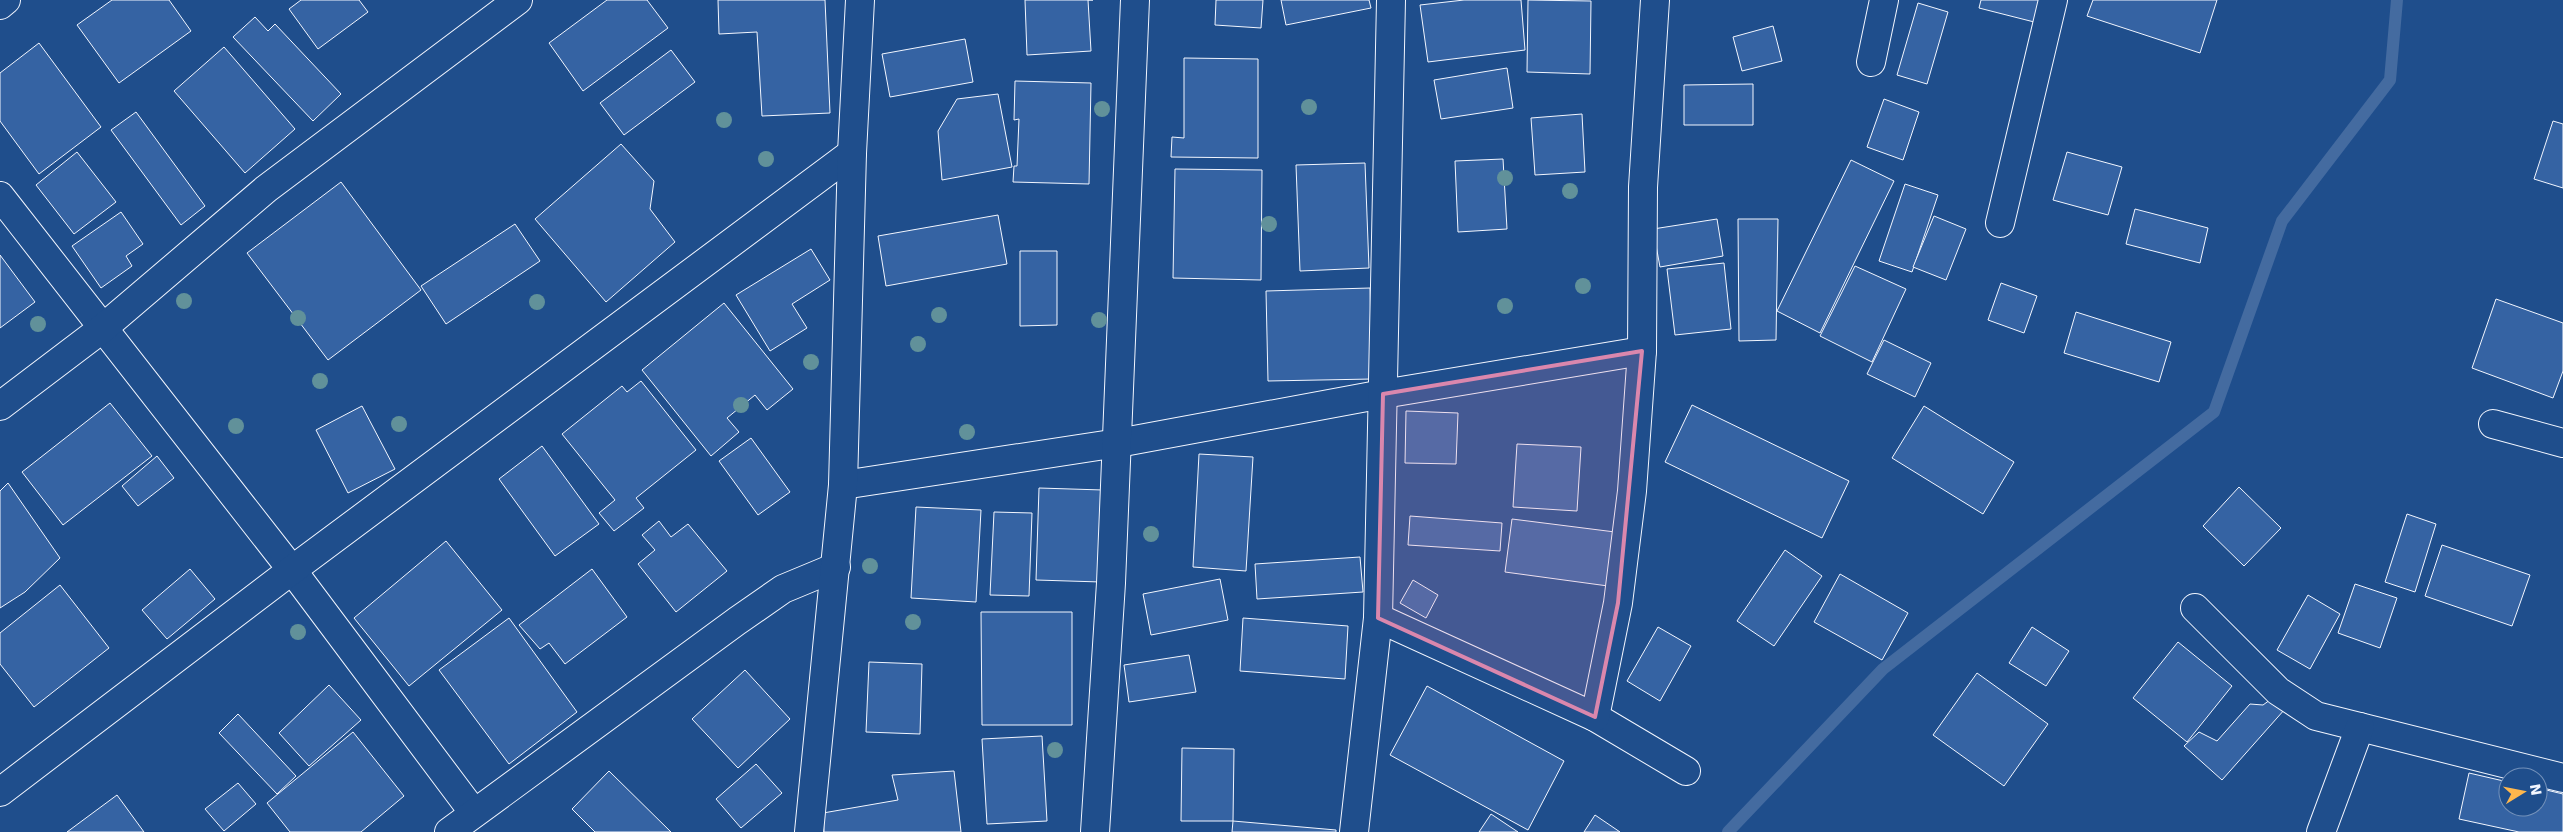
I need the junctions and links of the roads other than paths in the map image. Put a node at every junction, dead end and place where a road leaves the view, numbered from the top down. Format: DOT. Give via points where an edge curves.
graph roads {
  1 [pos="6,0"];
  2 [pos="518,0"];
  3 [pos="860,0"];
  4 [pos="1135,0"];
  5 [pos="1391,0"];
  6 [pos="1655,0"];
  7 [pos="1884,0"];
  8 [pos="2053,0"];
  9 [pos="0,5"];
  10 [pos="1872,62"];
  11 [pos="852,153"];
  12 [pos="0,196"];
  13 [pos="2000,223"];
  14 [pos="103,328"];
  15 [pos="1642,351"];
  16 [pos="1383,394"];
  17 [pos="0,406"];
  18 [pos="2493,424"];
  19 [pos="1118,443"];
  20 [pos="2563,443"];
  21 [pos="843,485"];
  22 [pos="836,567"];
  23 [pos="292,570"];
  24 [pos="2194,608"];
  25 [pos="1378,618"];
  26 [pos="1595,717"];
  27 [pos="2360,727"];
  28 [pos="1686,771"];
  29 [pos="2563,778"];
  30 [pos="0,792"];
  31 [pos="474,813"];
  32 [pos="449,832"];
  33 [pos="809,832"];
  34 [pos="1095,832"];
  35 [pos="1354,832"];
  36 [pos="2321,832"];
  1 -- 9 [label="street"];
  2 -- 14 [label="street" via="266,189"];
  3 -- 11 [label="street"];
  4 -- 19 [label="street"];
  5 -- 16 [label="street"];
  6 -- 15 [label="street" via="1643,187"];
  7 -- 10 [label="street"];
  8 -- 13 [label="street"];
  11 -- 21 [label="street"];
  11 -- 23 [label="street"];
  12 -- 14 [label="street"];
  14 -- 17 [label="street"];
  14 -- 23 [label="street"];
  15 -- 16 [label="street"];
  15 -- 26 [label="street" via="1632,491 1618,603"];
  16 -- 19 [label="street"];
  16 -- 25 [label="street"];
  18 -- 20 [label="street"];
  19 -- 21 [label="street"];
  19 -- 34 [label="street"];
  21 -- 22 [label="street"];
  22 -- 31 [label="street" via="783,589 744,615"];
  22 -- 33 [label="street"];
  23 -- 30 [label="street"];
  23 -- 31 [label="street"];
  24 -- 27 [label="street" via="2278,691 2316,716"];
  25 -- 26 [label="street"];
  25 -- 35 [label="street"];
  26 -- 28 [label="street"];
  27 -- 29 [label="street"];
  27 -- 36 [label="street"];
  31 -- 32 [label="street"];
}
